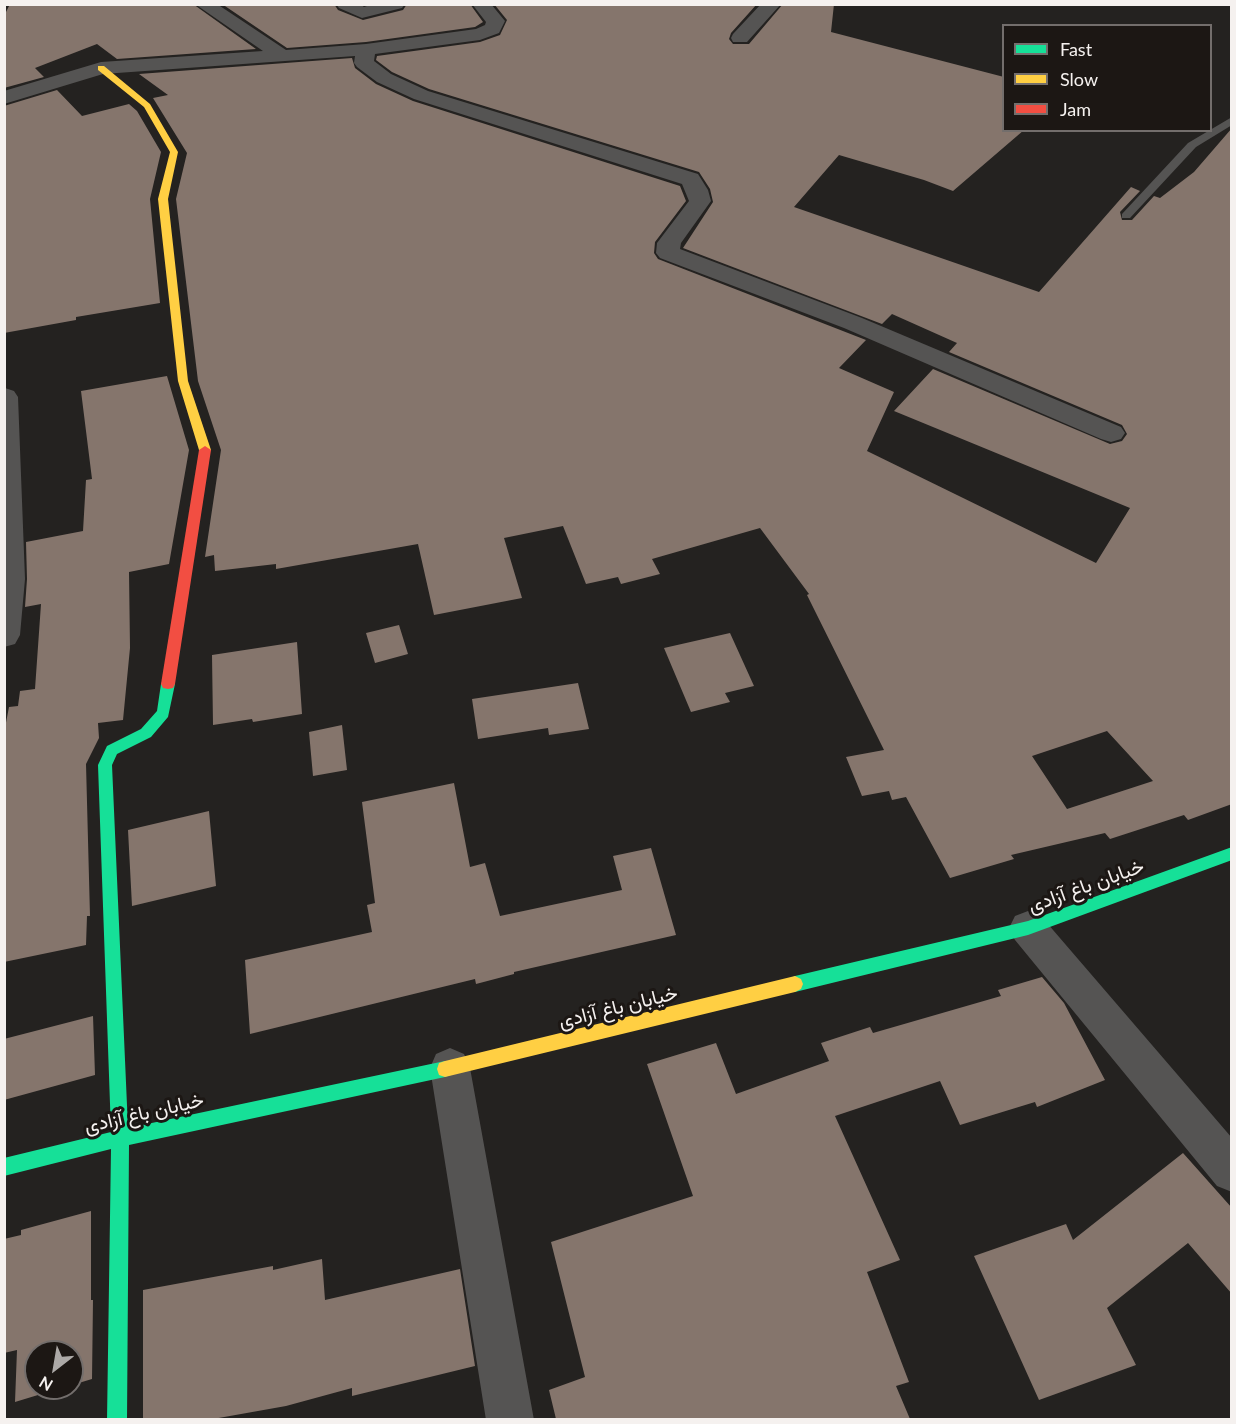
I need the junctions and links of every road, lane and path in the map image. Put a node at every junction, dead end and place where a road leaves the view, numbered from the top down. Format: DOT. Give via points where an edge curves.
graph roads {
  1 [pos="204,4"];
  2 [pos="345,4"];
  3 [pos="396,4"];
  4 [pos="481,4"];
  5 [pos="772,4"];
  6 [pos="740,38"];
  7 [pos="366,50"];
  8 [pos="281,55"];
  9 [pos="101,68"];
  10 [pos="4,98"];
  11 [pos="1232,120"];
  12 [pos="1126,216"];
  13 [pos="5,398"];
  14 [pos="1111,433"];
  15 [pos="4,635"];
  16 [pos="1232,853"];
  17 [pos="1028,928"];
  18 [pos="450,1068"];
  19 [pos="120,1138"];
  20 [pos="4,1167"];
  21 [pos="1232,1171"];
  22 [pos="117,1419"];
  23 [pos="510,1419"];
  1 -- 8 [label="street"];
  2 -- 3 [label="street" via="362,13"];
  4 -- 7 [label="street" via="496,21 492,29 480,34"];
  5 -- 6 [label="street"];
  7 -- 8 [label="street"];
  7 -- 14 [label="street" via="364,63 384,78 421,95 690,179 700,201 669,243 668,253 853,323"];
  8 -- 9 [label="street"];
  9 -- 10 [label="street"];
  9 -- 19 [label="street" via="147,106 174,152 163,199 183,381 205,450 163,713 146,733 112,750 105,765"];
  11 -- 12 [label="lane" via="1192,144"];
  13 -- 15 [label="street" via="9,579"];
  16 -- 17 [label="street, خیابان باغ آزادی"];
  17 -- 18 [label="street, خیابان باغ آزادی"];
  17 -- 21 [label="street"];
  18 -- 19 [label="street, خیابان باغ آزادی"];
  18 -- 23 [label="street"];
  19 -- 20 [label="street, خیابان باغ آزادی"];
  19 -- 22 [label="street"];
}
